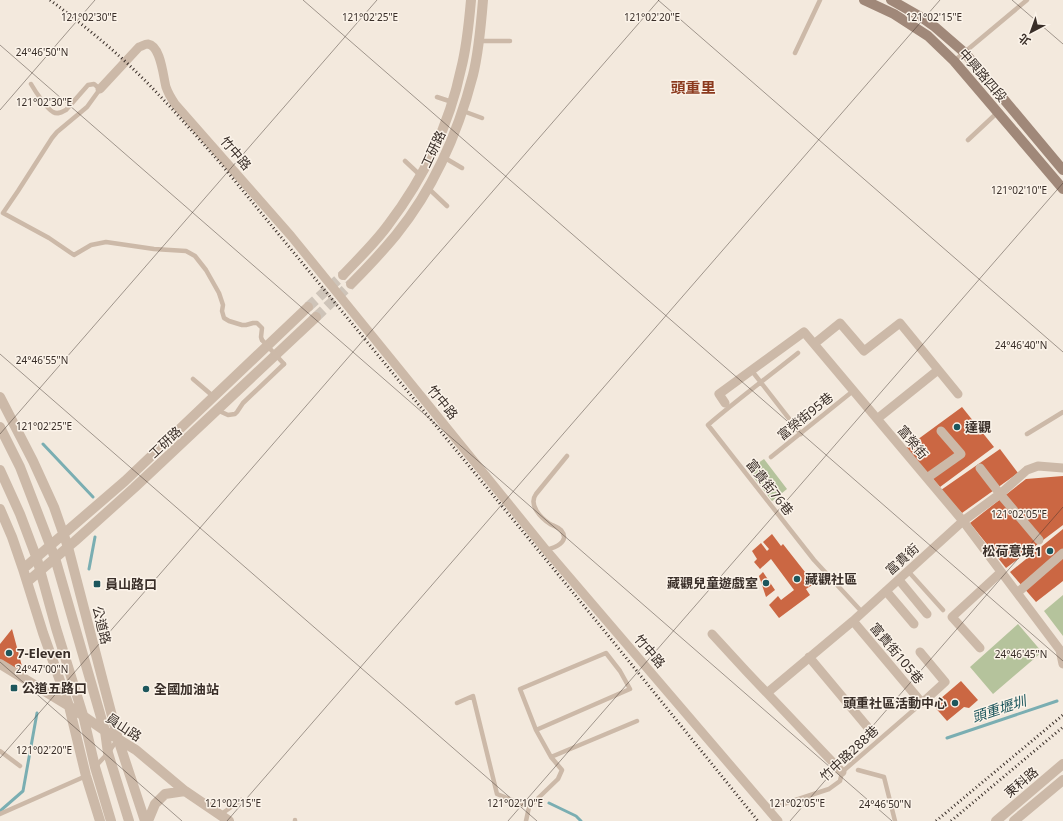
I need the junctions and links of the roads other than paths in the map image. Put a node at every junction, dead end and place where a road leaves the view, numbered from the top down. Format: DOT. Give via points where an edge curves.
graph roads {
  1 [pos="471,0"];
  2 [pos="483,0"];
  3 [pos="820,0"];
  4 [pos="864,0"];
  5 [pos="1026,0"];
  6 [pos="895,1"];
  7 [pos="894,14"];
  8 [pos="479,41"];
  9 [pos="510,41"];
  10 [pos="795,53"];
  11 [pos="965,53"];
  12 [pos="954,61"];
  13 [pos="30,84"];
  14 [pos="100,89"];
  15 [pos="437,97"];
  16 [pos="452,102"];
  17 [pos="462,111"];
  18 [pos="998,112"];
  19 [pos="482,118"];
  20 [pos="968,140"];
  21 [pos="444,158"];
  22 [pos="405,161"];
  23 [pos="462,168"];
  24 [pos="1063,170"];
  25 [pos="421,176"];
  26 [pos="428,188"];
  27 [pos="1063,189"];
  28 [pos="447,206"];
  29 [pos="343,275"];
  30 [pos="351,284"];
  31 [pos="308,307"];
  32 [pos="316,317"];
  33 [pos="814,344"];
  34 [pos="798,353"];
  35 [pos="938,370"];
  36 [pos="752,371"];
  37 [pos="193,379"];
  38 [pos="761,383"];
  39 [pos="853,391"];
  40 [pos="958,394"];
  41 [pos="0,397"];
  42 [pos="214,397"];
  43 [pos="726,405"];
  44 [pos="217,410"];
  45 [pos="1063,412"];
  46 [pos="877,419"];
  47 [pos="0,427"];
  48 [pos="941,431"];
  49 [pos="801,434"];
  50 [pos="1027,434"];
  51 [pos="567,456"];
  52 [pos="771,457"];
  53 [pos="980,468"];
  54 [pos="1063,468"];
  55 [pos="0,470"];
  56 [pos="927,478"];
  57 [pos="1000,494"];
  58 [pos="0,509"];
  59 [pos="963,521"];
  60 [pos="64,535"];
  61 [pos="1039,540"];
  62 [pos="51,546"];
  63 [pos="68,547"];
  64 [pos="546,550"];
  65 [pos="1063,553"];
  66 [pos="37,558"];
  67 [pos="55,558"];
  68 [pos="23,570"];
  69 [pos="40,571"];
  70 [pos="908,571"];
  71 [pos="1001,572"];
  72 [pos="900,580"];
  73 [pos="27,582"];
  74 [pos="886,591"];
  75 [pos="1017,593"];
  76 [pos="943,610"];
  77 [pos="862,612"];
  78 [pos="927,614"];
  79 [pos="853,621"];
  80 [pos="914,624"];
  81 [pos="712,634"];
  82 [pos="980,648"];
  83 [pos="920,652"];
  84 [pos="809,657"];
  85 [pos="0,664"];
  86 [pos="1063,664"];
  87 [pos="767,693"];
  88 [pos="457,703"];
  89 [pos="69,706"];
  90 [pos="916,708"];
  91 [pos="83,715"];
  92 [pos="637,721"];
  93 [pos="536,730"];
  94 [pos="870,730"];
  95 [pos="105,731"];
  96 [pos="118,739"];
  97 [pos="0,751"];
  98 [pos="108,753"];
  99 [pos="551,757"];
  100 [pos="1063,764"];
  101 [pos="20,766"];
  102 [pos="95,767"];
  103 [pos="858,770"];
  104 [pos="842,772"];
  105 [pos="86,776"];
  106 [pos="1063,780"];
  107 [pos="185,791"];
  108 [pos="241,800"];
  109 [pos="529,807"];
  110 [pos="768,809"];
  111 [pos="0,814"];
  112 [pos="220,815"];
  113 [pos="100,821"];
  114 [pos="111,821"];
  115 [pos="129,821"];
  116 [pos="146,821"];
  117 [pos="229,821"];
  118 [pos="526,821"];
  119 [pos="778,821"];
  120 [pos="895,821"];
  121 [pos="996,821"];
  122 [pos="1014,821"];
  1 -- 16 [label="street, 工研路" via="466,47"];
  2 -- 8 [label="street, 工研路"];
  3 -- 10 [label="lane"];
  4 -- 7 [label="main road, 中興路四段"];
  5 -- 11 [label="lane"];
  6 -- 7 [label="street"];
  6 -- 11 [label="main road, 中興路四段" via="935,27"];
  7 -- 12 [label="main road, 中興路四段" via="928,36"];
  8 -- 9 [label="lane"];
  8 -- 17 [label="street, 工研路" via="474,74"];
  11 -- 12 [label="lane"];
  11 -- 24 [label="main road, 中興路四段"];
  12 -- 18 [label="main road, 中興路四段"];
  13 -- 14 [label="lane" via="49,109 57,114 66,110 88,85 94,84"];
  14 -- 44 [label="lane, bridge" via="87,107 52,138 3,213 74,255 91,245 106,242 186,251 196,256 219,293 224,318 229,322 246,325 257,323 262,328 262,340 284,364 235,414 228,415"];
  14 -- 64 [label="street, 竹中路" via="139,47 149,44 154,46 160,57 167,89 175,104 291,236"];
  15 -- 16 [label="lane"];
  16 -- 25 [label="street, 工研路" via="434,152"];
  17 -- 19 [label="lane"];
  17 -- 21 [label="street, 工研路"];
  18 -- 20 [label="lane"];
  18 -- 27 [label="main road, 中興路四段"];
  21 -- 23 [label="lane"];
  21 -- 26 [label="street, 工研路"];
  22 -- 25 [label="lane"];
  25 -- 29 [label="street, 工研路" via="388,226"];
  26 -- 28 [label="lane"];
  26 -- 30 [label="street, 工研路" via="397,234"];
  31 -- 42 [label="street, 工研路"];
  32 -- 44 [label="street, 工研路"];
  33 -- 35 [label="street" via="840,323 864,350 900,323"];
  33 -- 36 [label="street, 富榮街" via="804,332"];
  33 -- 39 [label="street, 富榮街"];
  34 -- 38 [label="lane, 富貴街76巷"];
  35 -- 40 [label="street"];
  35 -- 46 [label="street"];
  36 -- 38 [label="lane"];
  36 -- 43 [label="street, 富榮街" via="719,394"];
  37 -- 42 [label="lane"];
  38 -- 43 [label="lane, 富貴街76巷"];
  38 -- 49 [label="lane"];
  39 -- 46 [label="street, 富榮街"];
  39 -- 49 [label="lane, 富榮街95巷"];
  41 -- 60 [label="street, 公道路" via="33,461"];
  42 -- 60 [label="street, 工研路"];
  43 -- 77 [label="lane, 富貴街76巷" via="708,425 814,560"];
  44 -- 63 [label="street, 工研路"];
  45 -- 50 [label="lane"];
  46 -- 56 [label="street, 富榮街"];
  47 -- 62 [label="street, 公道路" via="20,467"];
  48 -- 56 [label="street" via="960,454"];
  49 -- 52 [label="lane, 富榮街95巷"];
  51 -- 64 [label="lane" via="533,500 540,515 563,534 564,538 559,545"];
  53 -- 57 [label="street"];
  54 -- 57 [label="street, 富貴街" via="1038,466 1027,470"];
  55 -- 66 [label="street"];
  56 -- 59 [label="street, 富榮街"];
  57 -- 59 [label="street, 富貴街"];
  57 -- 61 [label="street"];
  58 -- 68 [label="street"];
  59 -- 70 [label="street, 富貴街"];
  59 -- 71 [label="street, 富榮街"];
  60 -- 62 [label="street, 工研路"];
  60 -- 63 [label="street, 公道路"];
  62 -- 66 [label="street, 工研路"];
  62 -- 67 [label="street, 公道路"];
  63 -- 67 [label="street, 工研路"];
  63 -- 96 [label="street, 公道路"];
  64 -- 110 [label="street, 竹中路"];
  65 -- 75 [label="street"];
  66 -- 68 [label="street, 工研路"];
  66 -- 69 [label="street"];
  67 -- 69 [label="street, 工研路"];
  67 -- 95 [label="street, 公道路"];
  68 -- 73 [label="street"];
  69 -- 73 [label="street, 工研路"];
  69 -- 91 [label="street"];
  70 -- 72 [label="street, 富貴街"];
  70 -- 76 [label="lane"];
  71 -- 75 [label="street, 富榮街"];
  71 -- 82 [label="street" via="952,617"];
  72 -- 74 [label="street, 富貴街"];
  72 -- 78 [label="street"];
  73 -- 89 [label="street" via="42,633"];
  74 -- 77 [label="street, 富貴街"];
  74 -- 80 [label="street"];
  75 -- 86 [label="street, 富榮街" via="1060,650"];
  77 -- 79 [label="street, 富貴街"];
  79 -- 83 [label="street, 富貴街105巷" via="922,702 945,682"];
  79 -- 84 [label="street, 富貴街"];
  81 -- 87 [label="street"];
  84 -- 87 [label="street, 富貴街"];
  84 -- 94 [label="street"];
  85 -- 89 [label="street, 員山路"];
  87 -- 104 [label="street"];
  88 -- 109 [label="lane" via="473,696 497,794"];
  89 -- 91 [label="street, 員山路"];
  89 -- 105 [label="street"];
  90 -- 104 [label="lane, 竹中路288巷"];
  91 -- 95 [label="street, 員山路"];
  91 -- 102 [label="street"];
  92 -- 99 [label="lane"];
  93 -- 93 [label="lane" via="520,689 606,653 630,689"];
  93 -- 99 [label="lane"];
  95 -- 96 [label="street, 員山路"];
  95 -- 98 [label="street, 公道路"];
  96 -- 98 [label="lane"];
  96 -- 107 [label="street, 員山路" via="136,750"];
  96 -- 116 [label="street, 公道路"];
  97 -- 101 [label="lane"];
  98 -- 102 [label="lane"];
  98 -- 115 [label="street, 公道路"];
  99 -- 109 [label="lane" via="562,770 558,779"];
  100 -- 121 [label="street, 東科路"];
  102 -- 105 [label="lane"];
  102 -- 114 [label="street"];
  103 -- 120 [label="lane" via="884,777"];
  104 -- 110 [label="lane, 竹中路288巷" via="840,781 828,789"];
  105 -- 111 [label="lane"];
  105 -- 113 [label="street"];
  106 -- 122 [label="street, 東科路"];
  107 -- 112 [label="street, 員山路"];
  107 -- 116 [label="street" via="165,794 155,804"];
  108 -- 112 [label="lane"];
  109 -- 118 [label="lane"];
  110 -- 119 [label="street, 竹中路"];
  112 -- 117 [label="street, 員山路"];
}
